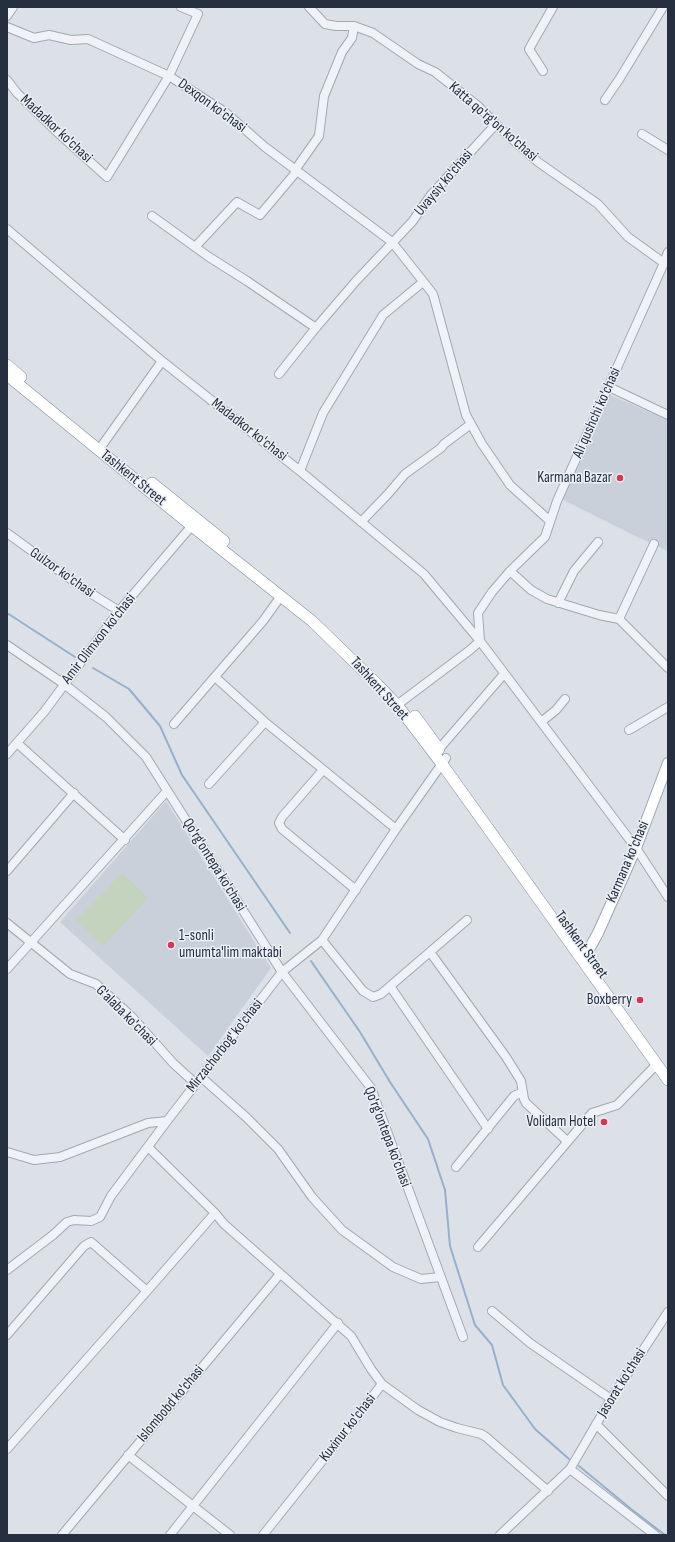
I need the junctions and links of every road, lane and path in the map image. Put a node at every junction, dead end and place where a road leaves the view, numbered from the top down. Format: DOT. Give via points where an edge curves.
graph roads {
  1 [pos="13,7"];
  2 [pos="181,7"];
  3 [pos="309,7"];
  4 [pos="553,7"];
  5 [pos="663,7"];
  6 [pos="7,16"];
  7 [pos="354,26"];
  8 [pos="7,27"];
  9 [pos="543,71"];
  10 [pos="169,76"];
  11 [pos="7,80"];
  12 [pos="605,100"];
  13 [pos="496,124"];
  14 [pos="642,134"];
  15 [pos="668,150"];
  16 [pos="296,170"];
  17 [pos="152,216"];
  18 [pos="7,229"];
  19 [pos="392,242"];
  20 [pos="195,247"];
  21 [pos="668,252"];
  22 [pos="664,263"];
  23 [pos="423,282"];
  24 [pos="316,328"];
  25 [pos="162,361"];
  26 [pos="7,365"];
  27 [pos="7,374"];
  28 [pos="279,374"];
  29 [pos="609,387"];
  30 [pos="668,415"];
  31 [pos="471,424"];
  32 [pos="103,444"];
  33 [pos="300,471"];
  34 [pos="550,521"];
  35 [pos="361,522"];
  36 [pos="195,523"];
  37 [pos="7,533"];
  38 [pos="598,542"];
  39 [pos="654,544"];
  40 [pos="510,570"];
  41 [pos="281,596"];
  42 [pos="558,603"];
  43 [pos="119,611"];
  44 [pos="619,619"];
  45 [pos="480,641"];
  46 [pos="7,645"];
  47 [pos="668,668"];
  48 [pos="504,674"];
  49 [pos="215,677"];
  50 [pos="64,684"];
  51 [pos="565,699"];
  52 [pos="400,703"];
  53 [pos="668,707"];
  54 [pos="265,722"];
  55 [pos="541,722"];
  56 [pos="174,724"];
  57 [pos="629,730"];
  58 [pos="17,743"];
  59 [pos="7,754"];
  60 [pos="443,757"];
  61 [pos="667,768"];
  62 [pos="323,770"];
  63 [pos="208,784"];
  64 [pos="168,792"];
  65 [pos="74,793"];
  66 [pos="396,829"];
  67 [pos="125,840"];
  68 [pos="636,848"];
  69 [pos="7,871"];
  70 [pos="356,890"];
  71 [pos="668,897"];
  72 [pos="467,920"];
  73 [pos="7,923"];
  74 [pos="322,940"];
  75 [pos="31,942"];
  76 [pos="430,952"];
  77 [pos="584,955"];
  78 [pos="7,969"];
  79 [pos="282,972"];
  80 [pos="390,986"];
  81 [pos="657,1064"];
  82 [pos="668,1068"];
  83 [pos="201,1077"];
  84 [pos="668,1080"];
  85 [pos="196,1084"];
  86 [pos="523,1092"];
  87 [pos="167,1121"];
  88 [pos="488,1129"];
  89 [pos="567,1141"];
  90 [pos="148,1148"];
  91 [pos="7,1152"];
  92 [pos="456,1168"];
  93 [pos="215,1213"];
  94 [pos="478,1247"];
  95 [pos="7,1270"];
  96 [pos="280,1274"];
  97 [pos="440,1278"];
  98 [pos="147,1291"];
  99 [pos="492,1311"];
  100 [pos="668,1312"];
  101 [pos="338,1323"];
  102 [pos="7,1335"];
  103 [pos="463,1337"];
  104 [pos="382,1384"];
  105 [pos="611,1399"];
  106 [pos="596,1424"];
  107 [pos="7,1449"];
  108 [pos="128,1455"];
  109 [pos="570,1469"];
  110 [pos="548,1491"];
  111 [pos="668,1496"];
  112 [pos="192,1506"];
  113 [pos="62,1535"];
  114 [pos="170,1535"];
  115 [pos="230,1535"];
  116 [pos="263,1535"];
  117 [pos="500,1535"];
  118 [pos="655,1535"];
  1 -- 6 [label="street"];
  2 -- 10 [label="street" via="198,14"];
  3 -- 7 [label="street, Katta qo'rg'on ko'chasi" via="325,24"];
  4 -- 9 [label="street" via="529,49"];
  5 -- 12 [label="street"];
  7 -- 13 [label="street, Katta qo'rg'on ko'chasi" via="374,34 418,64 435,72 478,106"];
  7 -- 16 [label="street" via="352,38 342,52 324,96 320,136"];
  8 -- 10 [label="street, Dexqon ko'chasi" via="34,38 49,35 71,40 88,39"];
  10 -- 11 [label="street, Madadkor ko'chasi" via="107,177 56,131"];
  10 -- 16 [label="street, Dexqon ko'chasi" via="225,112"];
  13 -- 19 [label="street, Uvaysiy ko'chasi" via="450,173 412,222"];
  13 -- 22 [label="street, Katta qo'rg'on ko'chasi" via="538,162 598,204 628,237"];
  14 -- 15 [label="street"];
  16 -- 19 [label="street, Dexqon ko'chasi"];
  16 -- 20 [label="street" via="260,215 236,202"];
  17 -- 20 [label="street"];
  18 -- 25 [label="street, Madadkor ko'chasi"];
  19 -- 23 [label="street, Dexqon ko'chasi"];
  19 -- 24 [label="street, Uvaysiy ko'chasi"];
  20 -- 24 [label="street"];
  21 -- 22 [label="street, Ali qushchi ko'chasi"];
  22 -- 29 [label="street, Ali qushchi ko'chasi"];
  23 -- 31 [label="street, Dexqon ko'chasi" via="433,294 466,415"];
  23 -- 33 [label="street" via="383,315 324,413"];
  24 -- 28 [label="street, Uvaysiy ko'chasi"];
  25 -- 32 [label="street"];
  25 -- 33 [label="street, Madadkor ko'chasi"];
  26 -- 32 [label="highway, Tashkent Street"];
  27 -- 36 [label="highway, Tashkent Street"];
  29 -- 30 [label="street"];
  29 -- 34 [label="street, Ali qushchi ko'chasi"];
  31 -- 34 [label="street, Dexqon ko'chasi" via="510,485"];
  31 -- 35 [label="street" via="405,474"];
  32 -- 36 [label="highway, Tashkent Street"];
  33 -- 35 [label="street, Madadkor ko'chasi"];
  34 -- 40 [label="street, Ali qushchi ko'chasi" via="544,537"];
  35 -- 45 [label="street, Madadkor ko'chasi" via="424,574"];
  36 -- 41 [label="highway, Tashkent Street"];
  36 -- 43 [label="street, Amir Olimxon ko'chasi"];
  36 -- 52 [label="highway, Tashkent Street" via="316,616 362,658"];
  37 -- 43 [label="street, Gulzor ko'chasi"];
  38 -- 42 [label="street" via="574,571"];
  39 -- 44 [label="street"];
  40 -- 42 [label="street" via="531,590"];
  40 -- 45 [label="street, Ali qushchi ko'chasi" via="478,613"];
  41 -- 49 [label="street"];
  41 -- 52 [label="highway, Tashkent Street" via="324,631"];
  42 -- 44 [label="street" via="599,616"];
  43 -- 50 [label="street, Amir Olimxon ko'chasi"];
  44 -- 47 [label="street"];
  45 -- 48 [label="street, Madadkor ko'chasi"];
  45 -- 52 [label="street"];
  46 -- 50 [label="street, Qo'rg'ontepa ko'chasi"];
  48 -- 55 [label="street, Madadkor ko'chasi"];
  48 -- 60 [label="street, Mirzachorbog' ko'chasi"];
  49 -- 54 [label="street"];
  49 -- 56 [label="street"];
  50 -- 58 [label="street, Amir Olimxon ko'chasi"];
  50 -- 64 [label="street, Qo'rg'ontepa ko'chasi" via="106,717 146,757"];
  51 -- 55 [label="street"];
  52 -- 60 [label="highway, Tashkent Street"];
  52 -- 60 [label="highway, Tashkent Street"];
  53 -- 57 [label="street"];
  54 -- 62 [label="street"];
  54 -- 63 [label="street"];
  55 -- 68 [label="street, Madadkor ko'chasi"];
  58 -- 59 [label="street, Amir Olimxon ko'chasi"];
  58 -- 65 [label="street"];
  60 -- 66 [label="street, Mirzachorbog' ko'chasi"];
  60 -- 77 [label="highway, Tashkent Street"];
  61 -- 68 [label="main road, Karmana ko'chasi"];
  62 -- 66 [label="street"];
  62 -- 70 [label="street" via="279,823 282,829"];
  64 -- 67 [label="street"];
  64 -- 79 [label="street, Qo'rg'ontepa ko'chasi"];
  65 -- 67 [label="street"];
  65 -- 69 [label="street"];
  66 -- 70 [label="street, Mirzachorbog' ko'chasi"];
  67 -- 75 [label="street"];
  68 -- 71 [label="street, Madadkor ko'chasi"];
  68 -- 77 [label="main road, Karmana ko'chasi" via="598,933"];
  70 -- 74 [label="street, Mirzachorbog' ko'chasi"];
  72 -- 76 [label="street"];
  73 -- 75 [label="street, G'alaba ko'chasi"];
  74 -- 79 [label="street, Mirzachorbog' ko'chasi"];
  74 -- 80 [label="street" via="363,990 373,997"];
  75 -- 78 [label="street"];
  75 -- 85 [label="street, G'alaba ko'chasi" via="70,974 96,984 132,1017 153,1042"];
  76 -- 80 [label="street"];
  76 -- 86 [label="street" via="506,1057 521,1081"];
  77 -- 81 [label="highway, Tashkent Street"];
  77 -- 82 [label="highway, Tashkent Street"];
  79 -- 83 [label="street, Mirzachorbog' ko'chasi"];
  79 -- 97 [label="street, Qo'rg'ontepa ko'chasi" via="371,1088"];
  80 -- 88 [label="street"];
  81 -- 84 [label="highway, Tashkent Street"];
  81 -- 89 [label="street" via="617,1105 592,1113"];
  83 -- 85 [label="street, Mirzachorbog' ko'chasi"];
  83 -- 97 [label="street" via="246,1116 278,1149 312,1197 342,1230 393,1267 421,1279"];
  85 -- 87 [label="street, Mirzachorbog' ko'chasi"];
  86 -- 88 [label="street" via="514,1096"];
  86 -- 89 [label="street" via="526,1103"];
  87 -- 90 [label="street, Mirzachorbog' ko'chasi"];
  87 -- 91 [label="street" via="148,1124 60,1157 34,1160"];
  88 -- 92 [label="street"];
  89 -- 94 [label="street"];
  90 -- 93 [label="street"];
  90 -- 95 [label="street, Mirzachorbog' ko'chasi" via="111,1196 100,1217 67,1222"];
  93 -- 96 [label="street"];
  93 -- 98 [label="street"];
  96 -- 101 [label="street"];
  96 -- 108 [label="street, Islombobd ko'chasi"];
  97 -- 103 [label="street, Qo'rg'ontepa ko'chasi"];
  98 -- 102 [label="street" via="91,1242 84,1246"];
  98 -- 107 [label="street"];
  99 -- 105 [label="street" via="530,1343"];
  100 -- 105 [label="street, Jasorat ko'chasi"];
  101 -- 104 [label="street" via="351,1336"];
  101 -- 112 [label="street"];
  104 -- 110 [label="street, Kuxinur ko'chasi" via="418,1410 440,1422 486,1437"];
  104 -- 116 [label="street, Kuxinur ko'chasi"];
  105 -- 106 [label="street, Jasorat ko'chasi"];
  106 -- 109 [label="street, Jasorat ko'chasi"];
  106 -- 111 [label="street"];
  108 -- 112 [label="street"];
  108 -- 113 [label="street, Islombobd ko'chasi"];
  109 -- 110 [label="street, Jasorat ko'chasi"];
  109 -- 118 [label="street"];
  110 -- 117 [label="street, Jasorat ko'chasi"];
  112 -- 114 [label="street"];
  112 -- 115 [label="street"];
}
